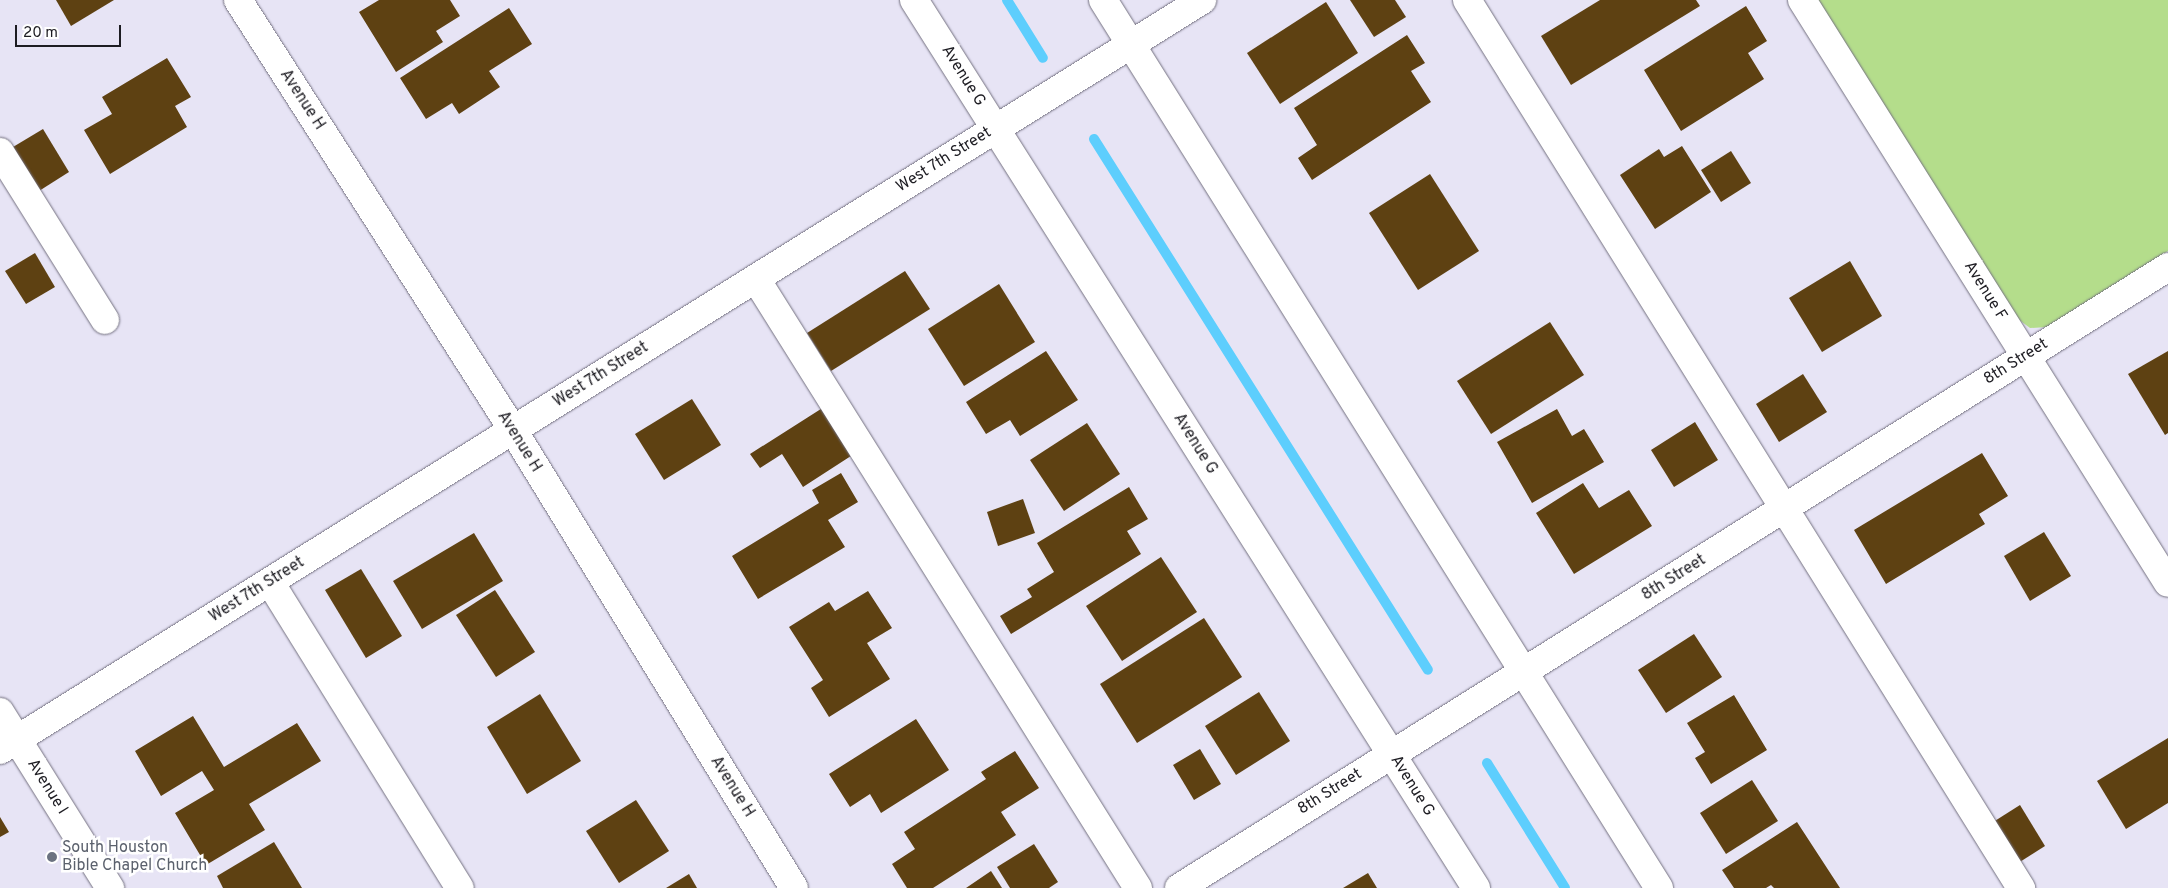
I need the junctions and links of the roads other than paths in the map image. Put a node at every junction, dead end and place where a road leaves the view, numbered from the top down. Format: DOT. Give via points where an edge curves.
graph roads {
  1 [pos="238,0"];
  2 [pos="914,0"];
  3 [pos="1103,0"];
  4 [pos="1202,0"];
  5 [pos="1467,0"];
  6 [pos="1802,0"];
  7 [pos="1131,44"];
  8 [pos="996,128"];
  9 [pos="0,152"];
  10 [pos="2168,267"];
  11 [pos="756,279"];
  12 [pos="105,320"];
  13 [pos="2026,357"];
  14 [pos="512,430"];
  15 [pos="1784,509"];
  16 [pos="270,582"];
  17 [pos="2168,583"];
  18 [pos="1524,672"];
  19 [pos="0,712"];
  20 [pos="9,744"];
  21 [pos="1391,754"];
  22 [pos="110,888"];
  23 [pos="460,888"];
  24 [pos="794,888"];
  25 [pos="1138,888"];
  26 [pos="1179,888"];
  27 [pos="1476,888"];
  28 [pos="1659,888"];
  29 [pos="2021,888"];
  1 -- 14 [label="street, Avenue H"];
  2 -- 8 [label="street, Avenue G"];
  3 -- 7 [label="street"];
  4 -- 7 [label="street, West 7th Street"];
  5 -- 15 [label="street"];
  6 -- 13 [label="street, Avenue F"];
  7 -- 8 [label="street, West 7th Street"];
  7 -- 18 [label="street"];
  8 -- 11 [label="street, West 7th Street"];
  8 -- 21 [label="street, Avenue G"];
  9 -- 12 [label="street"];
  10 -- 13 [label="street, 8th Street"];
  11 -- 14 [label="street, West 7th Street"];
  11 -- 25 [label="street"];
  13 -- 15 [label="street, 8th Street"];
  13 -- 17 [label="street, Avenue F"];
  14 -- 16 [label="street, West 7th Street"];
  14 -- 24 [label="street, Avenue H"];
  15 -- 18 [label="street, 8th Street"];
  15 -- 29 [label="street"];
  16 -- 20 [label="street, West 7th Street"];
  16 -- 23 [label="street"];
  18 -- 21 [label="street, 8th Street"];
  18 -- 28 [label="street"];
  19 -- 20 [label="street, Avenue I"];
  20 -- 22 [label="street, Avenue I"];
  21 -- 26 [label="street, 8th Street"];
  21 -- 27 [label="street, Avenue G"];
}
